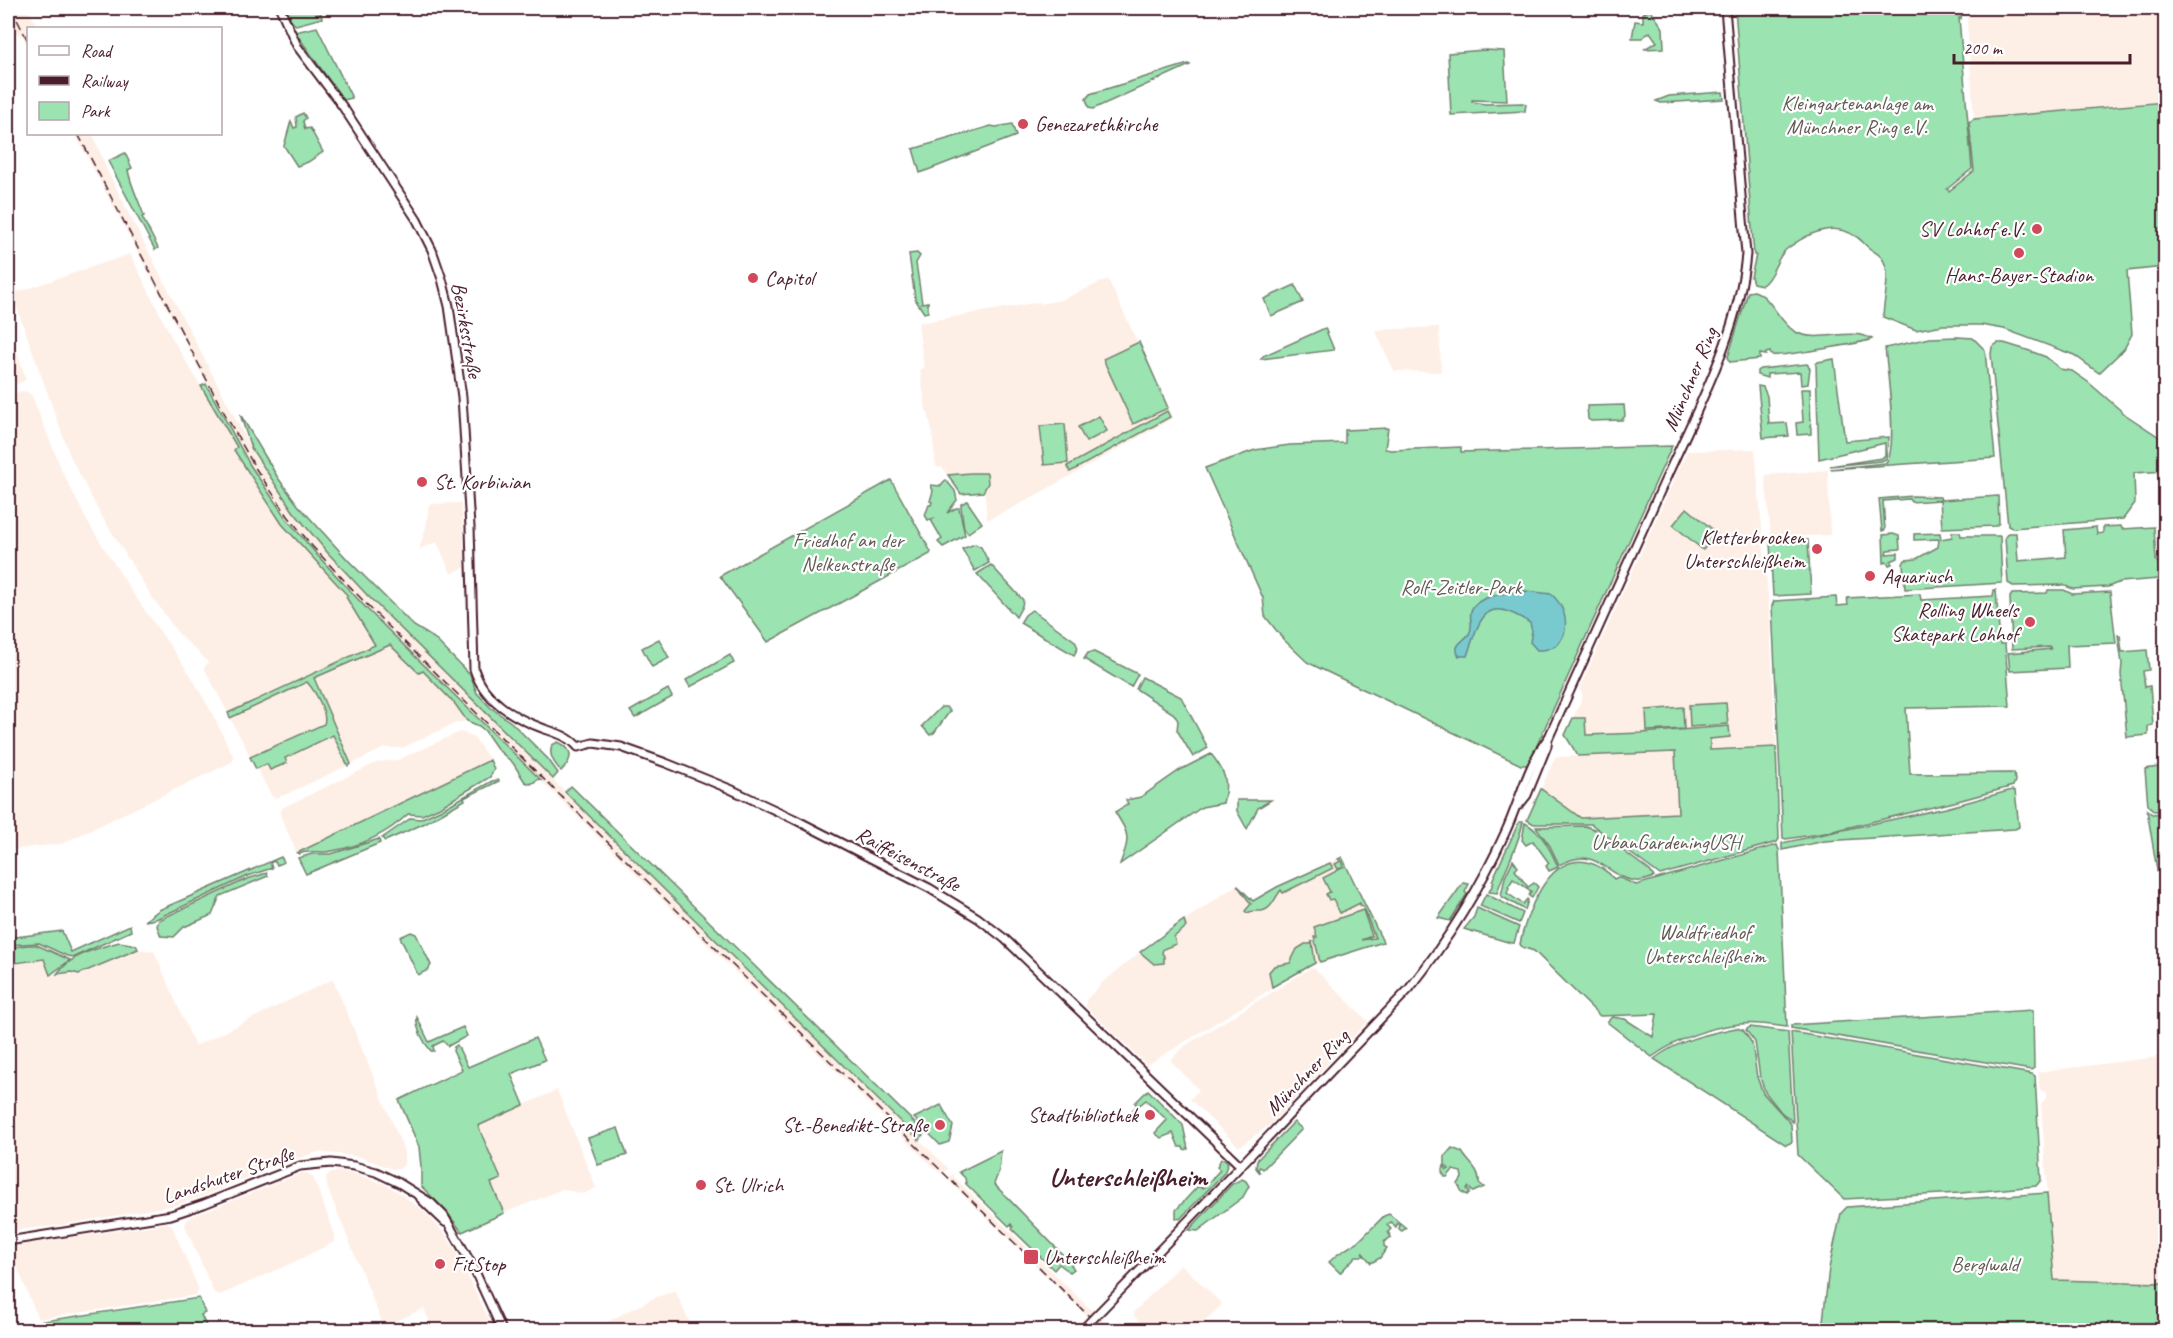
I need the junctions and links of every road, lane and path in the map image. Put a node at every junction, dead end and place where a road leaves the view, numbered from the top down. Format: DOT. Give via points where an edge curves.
graph roads {
  1 [pos="280,8"];
  2 [pos="1725,8"];
  3 [pos="492,698"];
  4 [pos="1240,1165"];
  5 [pos="8,1241"];
  6 [pos="502,1330"];
  7 [pos="1082,1330"];
  1 -- 3 [label="main road, Bezirksstraße" via="297,46 343,107 417,219 442,277 462,397 474,669 479,683"];
  2 -- 4 [label="main road, Münchner Ring" via="1746,254 1719,360 1477,891 1433,958 1376,1024"];
  3 -- 4 [label="main road, Raiffeisenstraße" via="519,717 568,738 578,747 593,743 621,747 730,789 835,839 963,908 1010,944"];
  4 -- 7 [label="main road, Münchner Ring, bridge"];
  5 -- 6 [label="main road, Landshuter Straße" via="171,1215 309,1164 363,1168 392,1179 444,1215"];
}
